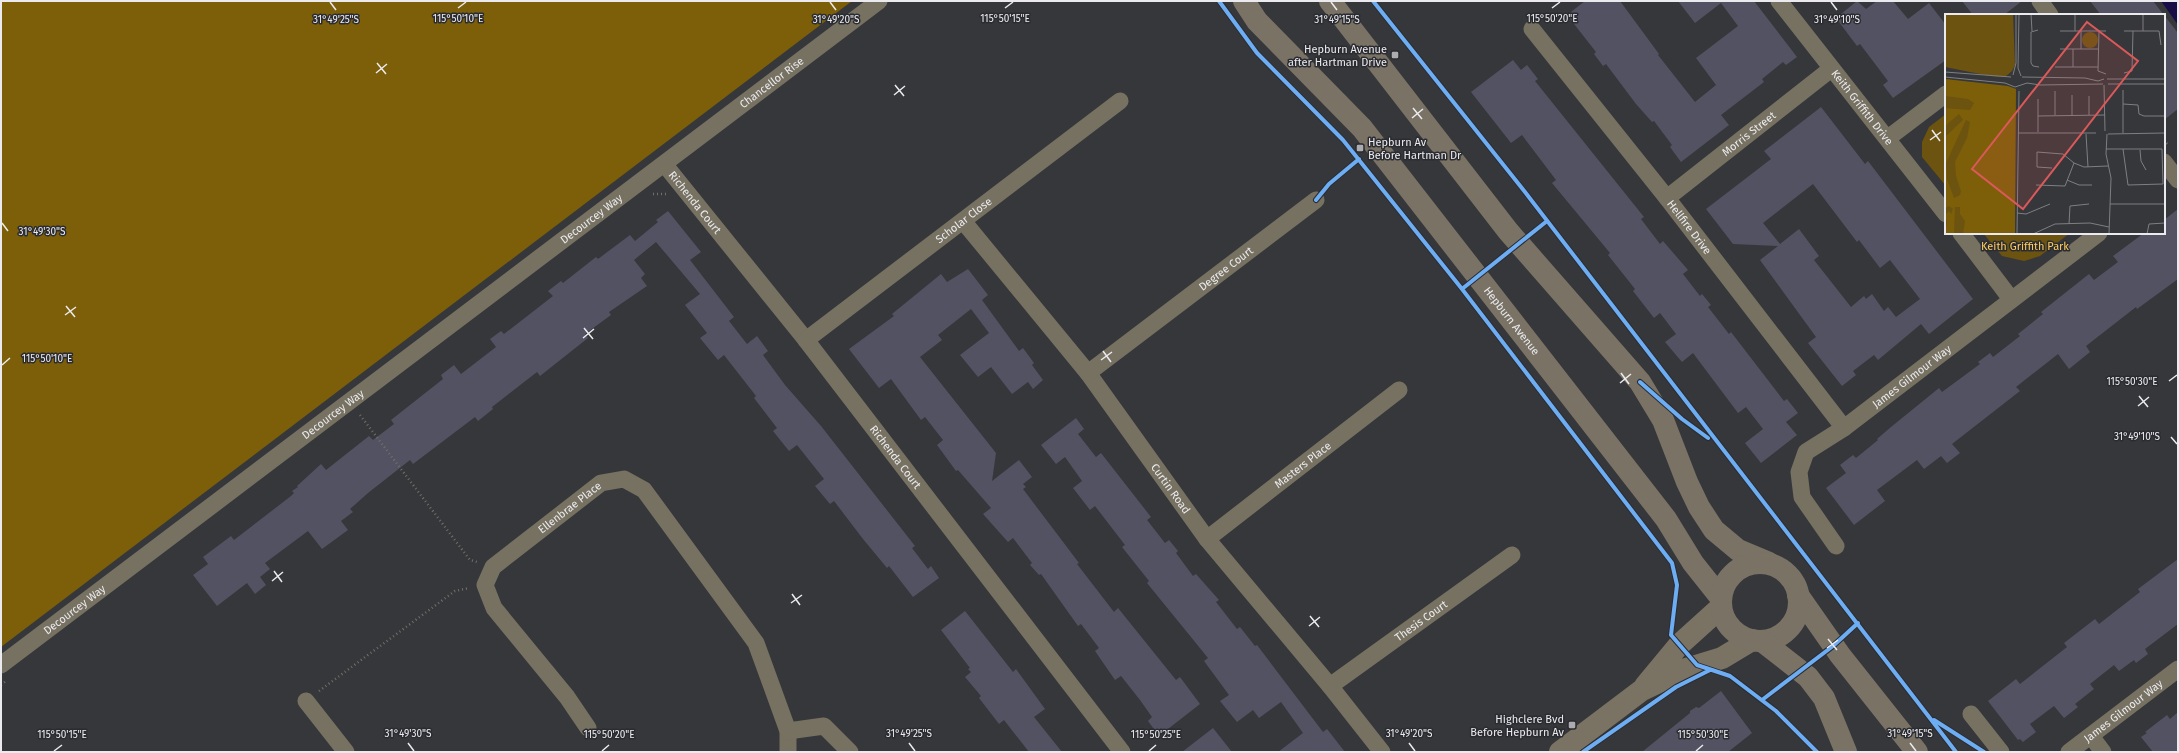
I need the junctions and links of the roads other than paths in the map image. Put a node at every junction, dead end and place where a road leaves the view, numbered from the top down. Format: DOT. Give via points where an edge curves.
graph roads {
  1 [pos="879,1"];
  2 [pos="1244,1"];
  3 [pos="1330,1"];
  4 [pos="1779,1"];
  5 [pos="1532,29"];
  6 [pos="1831,69"];
  7 [pos="1945,95"];
  8 [pos="1120,100"];
  9 [pos="1888,138"];
  10 [pos="2165,164"];
  11 [pos="665,165"];
  12 [pos="2172,180"];
  13 [pos="1667,198"];
  14 [pos="1316,200"];
  15 [pos="1945,213"];
  16 [pos="963,221"];
  17 [pos="1962,234"];
  18 [pos="2098,234"];
  19 [pos="2010,299"];
  20 [pos="806,340"];
  21 [pos="1088,373"];
  22 [pos="1399,390"];
  23 [pos="1844,428"];
  24 [pos="1206,539"];
  25 [pos="1836,546"];
  26 [pos="1512,555"];
  27 [pos="1769,563"];
  28 [pos="1798,595"];
  29 [pos="1720,602"];
  30 [pos="1757,641"];
  31 [pos="1,665"];
  32 [pos="2178,669"];
  33 [pos="1330,686"];
  34 [pos="1642,690"];
  35 [pos="306,701"];
  36 [pos="1971,714"];
  37 [pos="588,728"];
  38 [pos="788,731"];
  39 [pos="2090,736"];
  40 [pos="346,752"];
  41 [pos="788,752"];
  42 [pos="850,752"];
  43 [pos="1122,752"];
  44 [pos="1382,752"];
  45 [pos="1560,752"];
  46 [pos="1846,752"];
  47 [pos="1916,752"];
  48 [pos="2001,752"];
  49 [pos="2069,752"];
  50 [pos="2103,752"];
  1 -- 11 [label="street, Chancellor Rise"];
  2 -- 29 [label="main road, Hepburn Avenue" via="1256,21 1362,128 1666,519"];
  3 -- 27 [label="main road" via="1508,230 1640,382 1663,420 1687,482 1714,530 1738,550"];
  4 -- 6 [label="street, Keith Griffith Drive"];
  5 -- 13 [label="street, Hellfire Drive"];
  6 -- 9 [label="street, Keith Griffith Drive"];
  6 -- 13 [label="street, Morris Street"];
  7 -- 9 [label="street"];
  8 -- 16 [label="street, Scholar Close"];
  9 -- 15 [label="street, Keith Griffith Drive"];
  10 -- 12 [label="street"];
  11 -- 20 [label="street, Richenda Court"];
  11 -- 31 [label="street, Decourcey Way"];
  13 -- 23 [label="street, Hellfire Drive"];
  14 -- 21 [label="street, Degree Court"];
  16 -- 20 [label="street, Scholar Close"];
  16 -- 21 [label="street, Curtin Road"];
  17 -- 19 [label="street"];
  18 -- 19 [label="street, James Gilmour Way"];
  19 -- 23 [label="street, James Gilmour Way"];
  20 -- 43 [label="street, Richenda Court"];
  21 -- 24 [label="street, Curtin Road"];
  22 -- 24 [label="street, Masters Place"];
  23 -- 25 [label="street, James Gilmour Way" via="1806,452 1799,472 1802,497"];
  24 -- 33 [label="street, Curtin Road"];
  26 -- 33 [label="street, Thesis Court"];
  27 -- 28 [label="main road" via="1783,570 1793,581"];
  27 -- 29 [label="main road" via="1755,562 1742,566 1731,574 1723,586"];
  28 -- 30 [label="main road" via="1797,614 1787,630 1771,640"];
  28 -- 47 [label="main road" via="1840,655"];
  29 -- 30 [label="main road, Hepburn Avenue" via="1729,626 1739,635"];
  29 -- 34 [label="street" via="1679,645"];
  30 -- 34 [label="street" via="1722,658 1686,669"];
  30 -- 46 [label="main road, Hepburn Avenue" via="1808,677 1824,698"];
  32 -- 39 [label="street, James Gilmour Way"];
  33 -- 44 [label="street, Curtin Road"];
  34 -- 45 [label="street"];
  35 -- 40 [label="street"];
  36 -- 48 [label="street"];
  37 -- 38 [label="street, Ellenbrae Place" via="567,697 494,608 485,585 493,567 601,483 624,479 644,490 756,643"];
  38 -- 41 [label="street, Ellenbrae Place"];
  38 -- 42 [label="street" via="824,726"];
  39 -- 49 [label="street, James Gilmour Way"];
  39 -- 50 [label="street"];
}
